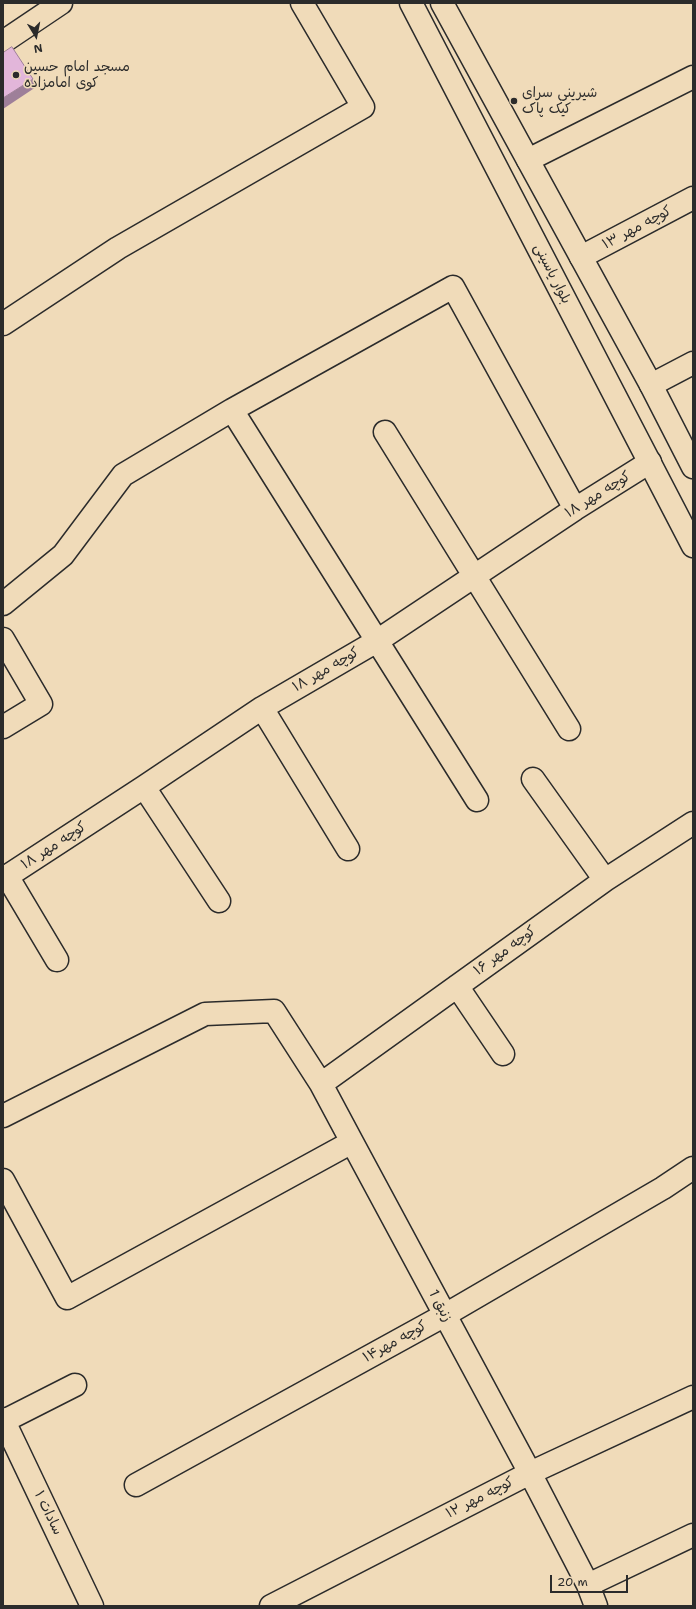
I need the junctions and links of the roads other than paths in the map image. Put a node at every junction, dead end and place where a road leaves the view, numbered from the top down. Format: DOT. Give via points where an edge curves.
graph roads {
  1 [pos="60,3"];
  2 [pos="302,3"];
  3 [pos="411,3"];
  4 [pos="442,3"];
  5 [pos="3,42"];
  6 [pos="693,77"];
  7 [pos="528,160"];
  8 [pos="693,198"];
  9 [pos="581,257"];
  10 [pos="3,324"];
  11 [pos="693,364"];
  12 [pos="651,385"];
  13 [pos="232,410"];
  14 [pos="385,432"];
  15 [pos="650,462"];
  16 [pos="693,467"];
  17 [pos="576,509"];
  18 [pos="693,546"];
  19 [pos="474,575"];
  20 [pos="3,604"];
  21 [pos="3,639"];
  22 [pos="377,641"];
  23 [pos="262,708"];
  24 [pos="3,727"];
  25 [pos="569,729"];
  26 [pos="533,779"];
  27 [pos="144,787"];
  28 [pos="477,800"];
  29 [pos="693,823"];
  30 [pos="348,849"];
  31 [pos="5,878"];
  32 [pos="605,880"];
  33 [pos="219,901"];
  34 [pos="57,960"];
  35 [pos="457,986"];
  36 [pos="503,1054"];
  37 [pos="321,1084"];
  38 [pos="3,1116"];
  39 [pos="352,1142"];
  40 [pos="693,1168"];
  41 [pos="3,1180"];
  42 [pos="445,1315"];
  43 [pos="75,1385"];
  44 [pos="693,1397"];
  45 [pos="4,1420"];
  46 [pos="530,1473"];
  47 [pos="136,1485"];
  48 [pos="693,1535"];
  49 [pos="588,1584"];
  50 [pos="92,1606"];
  51 [pos="271,1606"];
  52 [pos="596,1606"];
  1 -- 5 [label="street"];
  2 -- 10 [label="street" via="363,107 118,248"];
  3 -- 15 [label="street, بلوار یاسینی"];
  4 -- 7 [label="street"];
  6 -- 7 [label="street"];
  7 -- 9 [label="street"];
  8 -- 9 [label="street, کوچه مهر ۱۳"];
  9 -- 12 [label="street"];
  11 -- 12 [label="street"];
  12 -- 16 [label="street"];
  13 -- 17 [label="street" via="453,288"];
  13 -- 20 [label="street" via="123,475 63,555"];
  13 -- 22 [label="street"];
  14 -- 19 [label="street"];
  15 -- 17 [label="street, کوچه مهر ۱۸"];
  15 -- 18 [label="street, بلوار یاسینی"];
  17 -- 19 [label="street, کوچه مهر ۱۸"];
  19 -- 22 [label="street, کوچه مهر ۱۸"];
  19 -- 25 [label="street"];
  21 -- 24 [label="street" via="41,704"];
  22 -- 23 [label="street, کوچه مهر ۱۸"];
  22 -- 28 [label="street"];
  23 -- 27 [label="street, کوچه مهر ۱۸"];
  23 -- 30 [label="street"];
  26 -- 32 [label="street"];
  27 -- 31 [label="street, کوچه مهر ۱۸"];
  27 -- 33 [label="street"];
  29 -- 32 [label="street, کوچه مهر ۱۶"];
  31 -- 34 [label="street"];
  32 -- 35 [label="street, کوچه مهر ۱۶"];
  35 -- 36 [label="street"];
  35 -- 37 [label="street, کوچه مهر ۱۶"];
  37 -- 38 [label="street, زنبق 1" via="274,1011 206,1014"];
  37 -- 39 [label="street, زنبق 1"];
  39 -- 41 [label="street" via="67,1298"];
  39 -- 42 [label="street, زنبق 1"];
  40 -- 42 [label="street, کوچه مهر۱۴"];
  42 -- 46 [label="street, زنبق 1"];
  42 -- 47 [label="street, کوچه مهر۱۴"];
  43 -- 45 [label="street"];
  44 -- 46 [label="street, کوچه مهر ۱۲"];
  45 -- 50 [label="street, سادات ۱"];
  46 -- 49 [label="street, زنبق 1"];
  46 -- 51 [label="street, کوچه مهر ۱۲"];
  48 -- 49 [label="street"];
  49 -- 52 [label="street, زنبق 1"];
}
